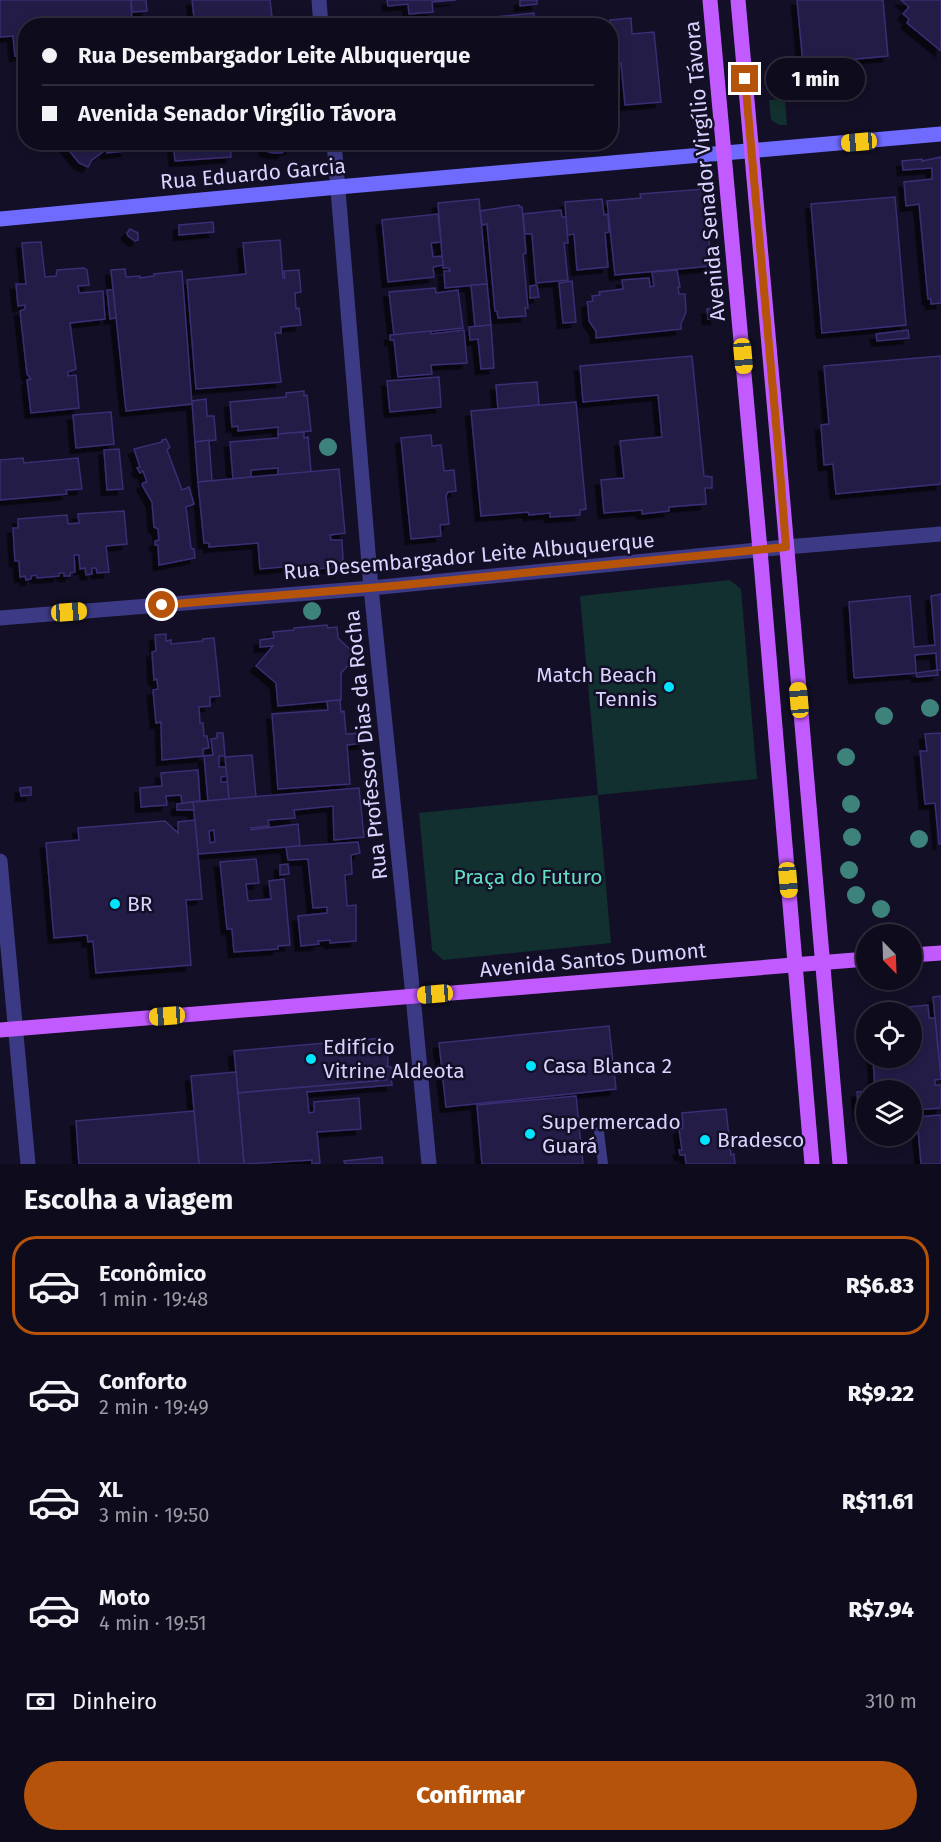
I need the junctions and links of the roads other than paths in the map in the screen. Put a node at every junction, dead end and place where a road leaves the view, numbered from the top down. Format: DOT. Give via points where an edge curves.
graph roads {
  1 [pos="319,0"];
  2 [pos="710,0"];
  3 [pos="738,0"];
  4 [pos="320,18"];
  5 [pos="941,134"];
  6 [pos="335,150"];
  7 [pos="751,152"];
  8 [pos="725,154"];
  9 [pos="338,187"];
  10 [pos="0,219"];
  11 [pos="941,534"];
  12 [pos="786,547"];
  13 [pos="760,550"];
  14 [pos="370,588"];
  15 [pos="0,618"];
  16 [pos="0,861"];
  17 [pos="941,952"];
  18 [pos="922,954"];
  19 [pos="856,960"];
  20 [pos="822,963"];
  21 [pos="794,965"];
  22 [pos="413,996"];
  23 [pos="16,1029"];
  24 [pos="0,1030"];
  25 [pos="599,1132"];
  26 [pos="28,1164"];
  27 [pos="429,1164"];
  28 [pos="603,1164"];
  29 [pos="812,1164"];
  30 [pos="840,1164"];
  1 -- 4 [label="street"];
  2 -- 8 [label="main road, Avenida Senador Virgílio Távora"];
  3 -- 7 [label="main road"];
  5 -- 7 [label="main road, Rua Eduardo Garcia"];
  6 -- 9 [label="street, Rua Professor Dias da Rocha"];
  7 -- 8 [label="main road, Rua Eduardo Garcia"];
  7 -- 12 [label="main road"];
  8 -- 9 [label="main road, Rua Eduardo Garcia"];
  8 -- 13 [label="main road, Avenida Senador Virgílio Távora"];
  9 -- 10 [label="main road, Rua Eduardo Garcia"];
  9 -- 14 [label="street, Rua Professor Dias da Rocha"];
  11 -- 12 [label="street, Rua Desembargador Leite Albuquerque"];
  12 -- 13 [label="street, Rua Desembargador Leite Albuquerque"];
  12 -- 20 [label="main road"];
  13 -- 14 [label="street, Rua Desembargador Leite Albuquerque"];
  13 -- 21 [label="main road, Avenida Senador Virgílio Távora"];
  14 -- 15 [label="street, Rua Desembargador Leite Albuquerque"];
  14 -- 22 [label="street, Rua Professor Dias da Rocha"];
  16 -- 23 [label="street"];
  17 -- 18 [label="main road"];
  19 -- 20 [label="main road, Avenida Santos Dumont"];
  20 -- 21 [label="main road, Avenida Santos Dumont"];
  20 -- 30 [label="main road"];
  21 -- 22 [label="main road, Avenida Santos Dumont"];
  21 -- 29 [label="main road, Avenida Senador Virgílio Távora"];
  22 -- 23 [label="main road, Avenida Santos Dumont"];
  22 -- 27 [label="street, Rua Professor Dias da Rocha"];
  23 -- 24 [label="main road, Avenida Santos Dumont"];
  23 -- 26 [label="street"];
  25 -- 28 [label="lane"];
}
